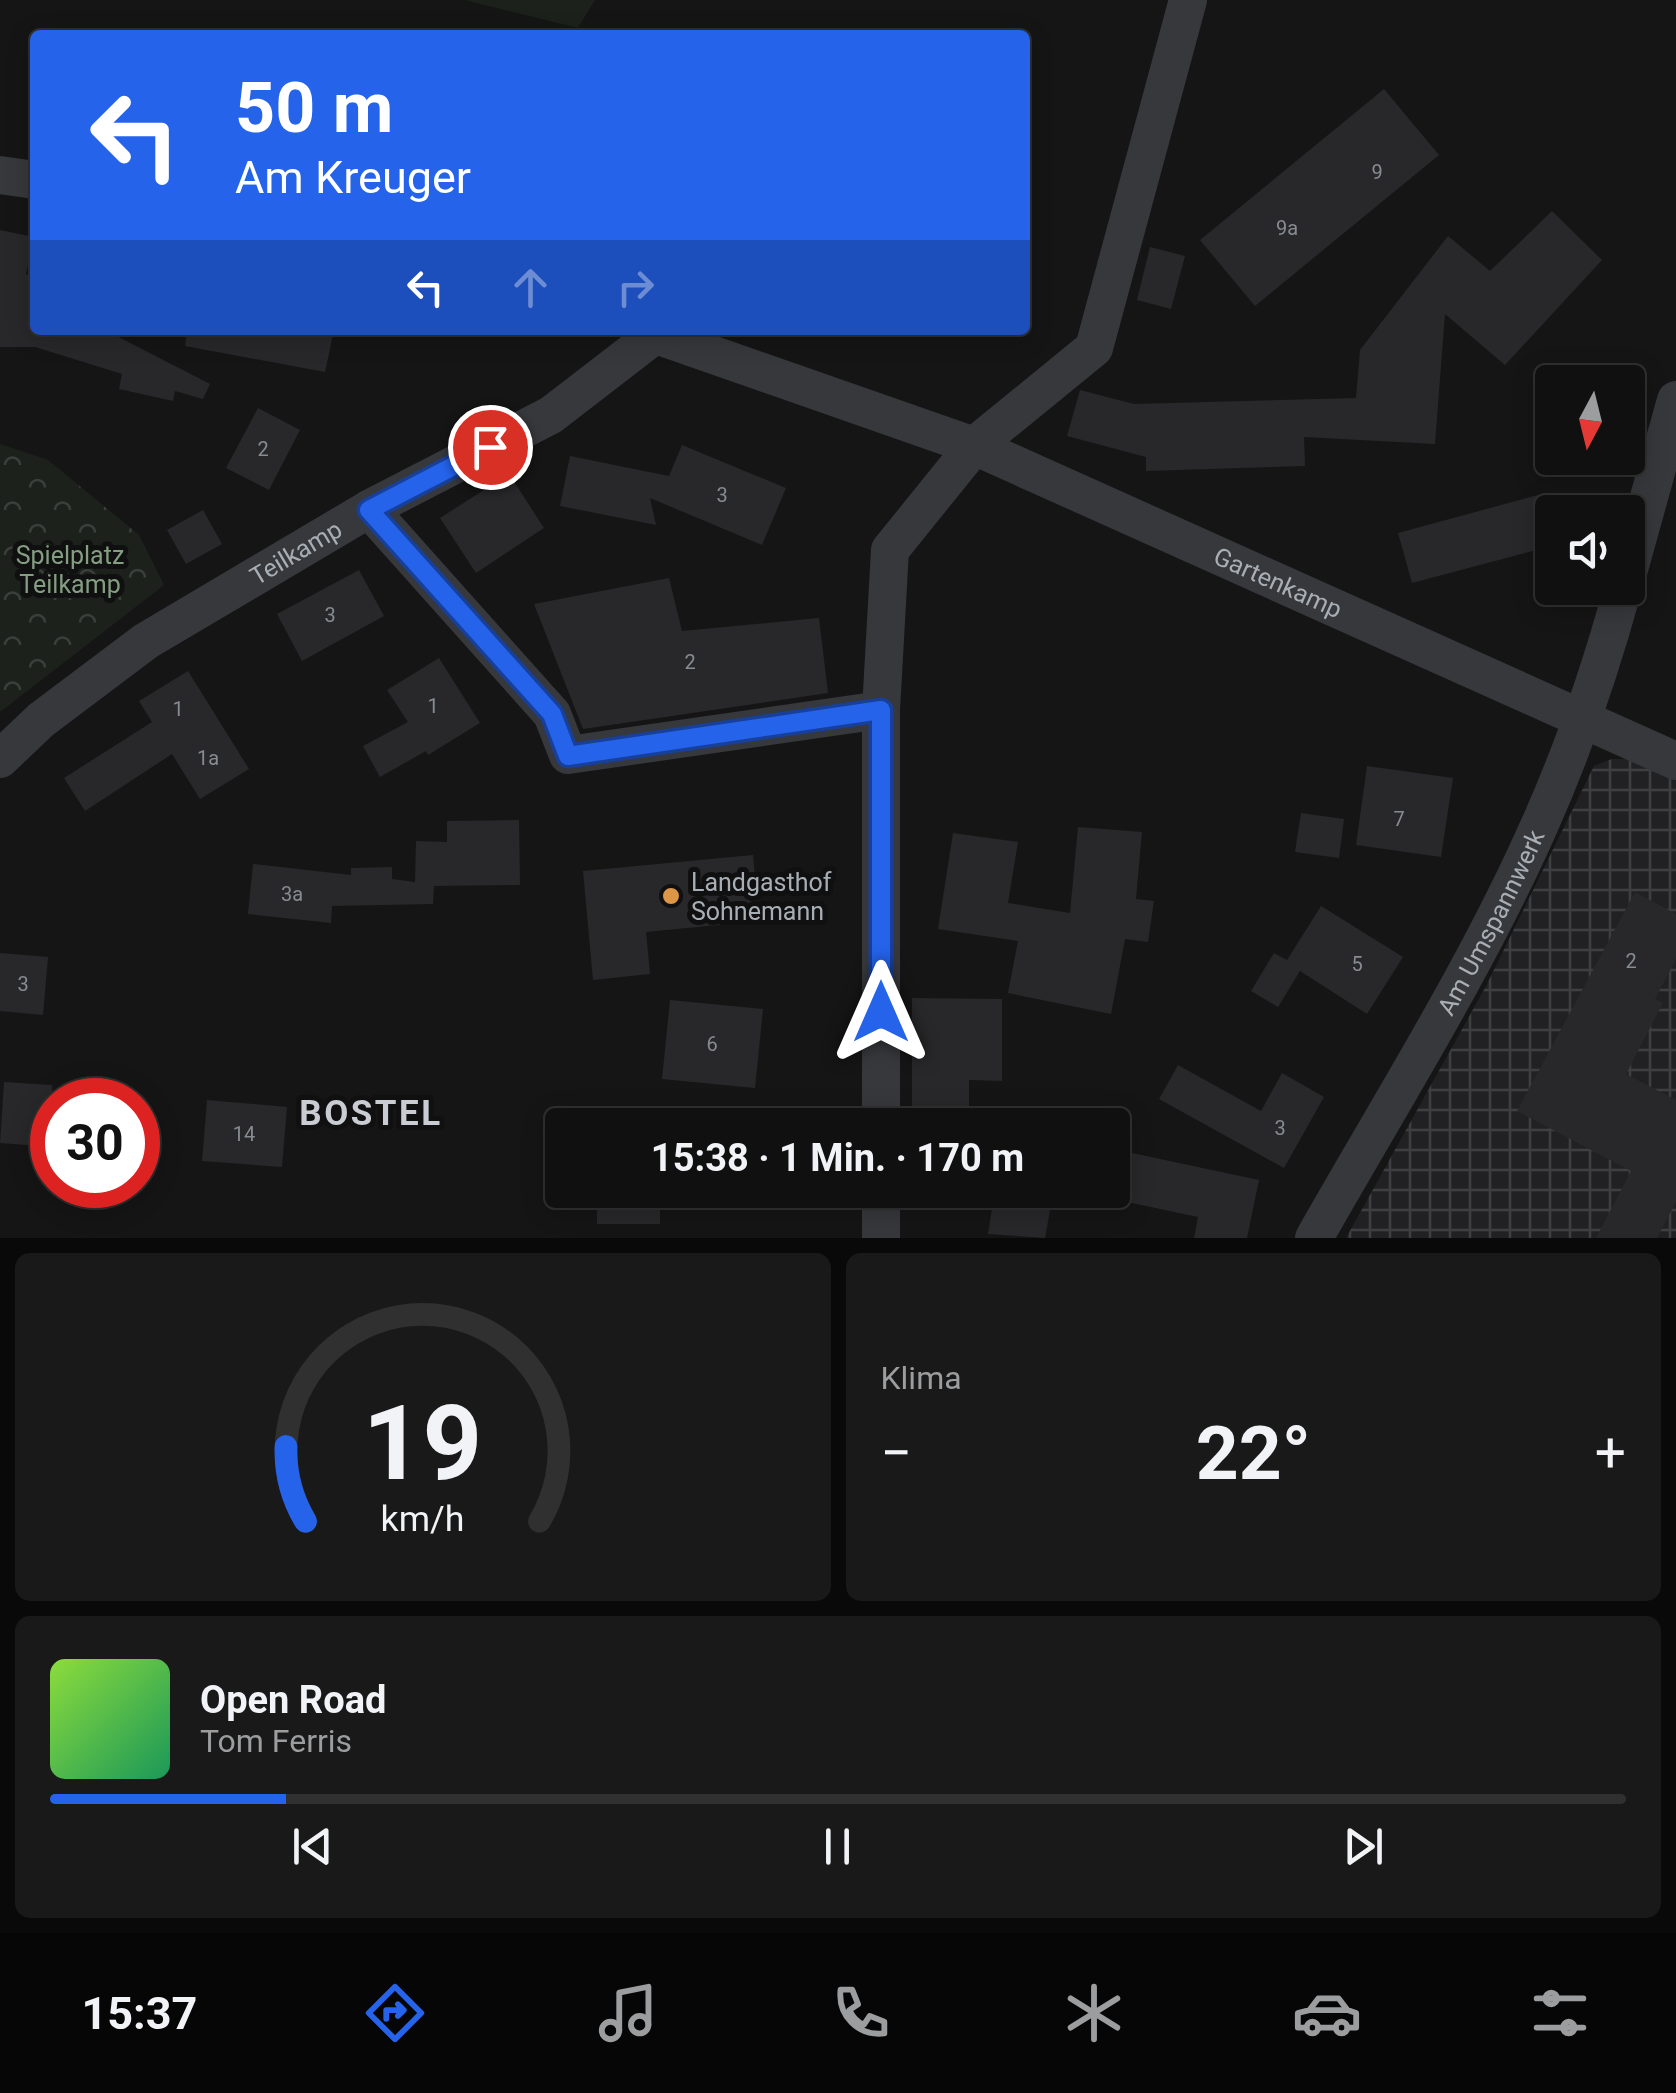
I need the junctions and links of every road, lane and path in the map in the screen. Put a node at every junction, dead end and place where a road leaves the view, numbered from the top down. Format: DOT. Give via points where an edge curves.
graph roads {
  1 [pos="1188,0"];
  2 [pos="0,175"];
  3 [pos="30,179"];
  4 [pos="645,335"];
  5 [pos="658,335"];
  6 [pos="1676,400"];
  7 [pos="974,446"];
  8 [pos="369,510"];
  9 [pos="1645,512"];
  10 [pos="1619,605"];
  11 [pos="881,710"];
  12 [pos="1582,719"];
  13 [pos="0,759"];
  14 [pos="1676,761"];
  15 [pos="881,1108"];
  16 [pos="881,1208"];
  17 [pos="881,1238"];
  18 [pos="1314,1238"];
  1 -- 7 [label="street" via="1094,348"];
  2 -- 3 [label="street"];
  4 -- 8 [label="street, Teilkamp" via="551,415"];
  5 -- 7 [label="street, Gartenkamp"];
  6 -- 9 [label="street"];
  7 -- 11 [label="street" via="890,550"];
  7 -- 12 [label="street, Gartenkamp"];
  8 -- 11 [label="street" via="552,714 568,756"];
  8 -- 13 [label="street, Teilkamp" via="146,641"];
  10 -- 12 [label="street, Am Umspannwerk"];
  11 -- 15 [label="street"];
  12 -- 14 [label="street, Gartenkamp"];
  12 -- 18 [label="street, Am Umspannwerk" via="1540,826 1457,988"];
  16 -- 17 [label="street"];
}
